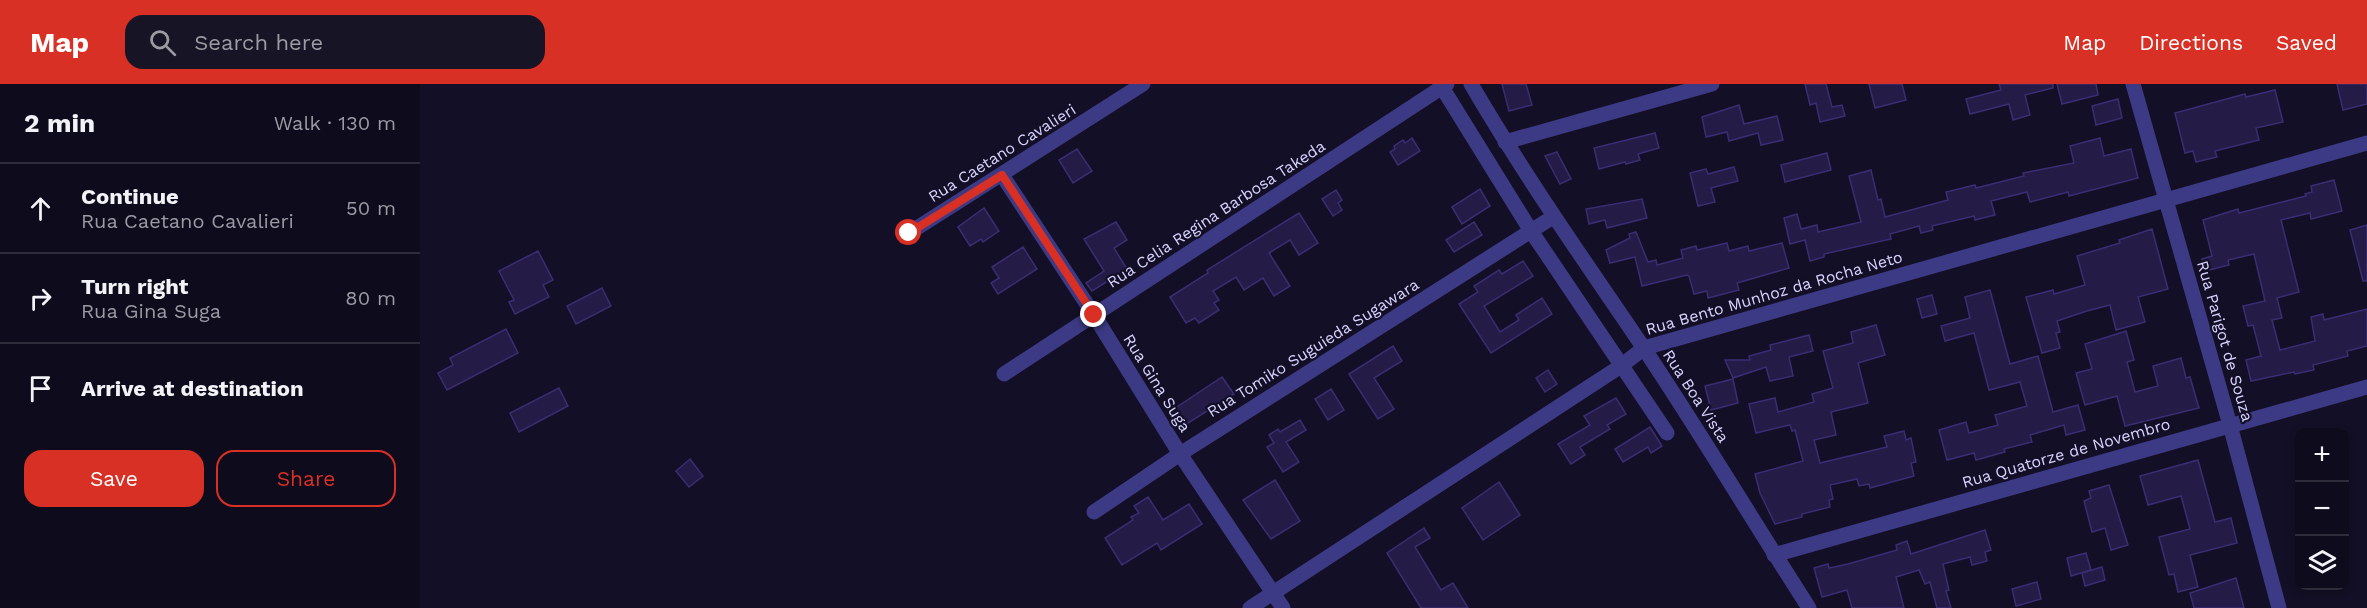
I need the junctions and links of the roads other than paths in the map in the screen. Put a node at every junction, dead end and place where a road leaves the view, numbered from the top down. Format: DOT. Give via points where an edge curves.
graph roads {
  1 [pos="1143,84"];
  2 [pos="1472,84"];
  3 [pos="1712,84"];
  4 [pos="2133,84"];
  5 [pos="1443,85"];
  6 [pos="1505,142"];
  7 [pos="2367,143"];
  8 [pos="1002,175"];
  9 [pos="2166,199"];
  10 [pos="1553,217"];
  11 [pos="1532,231"];
  12 [pos="909,233"];
  13 [pos="1094,315"];
  14 [pos="1644,348"];
  15 [pos="1621,366"];
  16 [pos="1004,374"];
  17 [pos="2367,387"];
  18 [pos="2230,425"];
  19 [pos="1667,434"];
  20 [pos="1180,454"];
  21 [pos="1094,512"];
  22 [pos="1774,555"];
  23 [pos="1273,592"];
  24 [pos="1250,608"];
  25 [pos="1283,608"];
  26 [pos="1809,608"];
  27 [pos="2279,608"];
  1 -- 8 [label="street, Rua Caetano Cavalieri"];
  2 -- 6 [label="street, Rua Boa Vista"];
  3 -- 6 [label="street"];
  4 -- 9 [label="street, Rua Parigot de Souza"];
  5 -- 11 [label="street"];
  5 -- 13 [label="street, Rua Celia Regina Barbosa Takeda"];
  6 -- 10 [label="street, Rua Boa Vista"];
  7 -- 9 [label="street, Rua Bento Munhoz da Rocha Neto"];
  8 -- 12 [label="street, Rua Caetano Cavalieri"];
  8 -- 13 [label="street, Rua Gina Suga"];
  9 -- 14 [label="street, Rua Bento Munhoz da Rocha Neto"];
  9 -- 18 [label="street, Rua Parigot de Souza"];
  10 -- 11 [label="street, Rua Tomiko Suguieda Sugawara"];
  10 -- 14 [label="street, Rua Boa Vista"];
  11 -- 15 [label="street"];
  11 -- 20 [label="street, Rua Tomiko Suguieda Sugawara"];
  13 -- 16 [label="street, Rua Celia Regina Barbosa Takeda"];
  13 -- 20 [label="street, Rua Gina Suga"];
  14 -- 15 [label="street, Rua Bento Munhoz da Rocha Neto"];
  14 -- 22 [label="street, Rua Boa Vista"];
  15 -- 19 [label="street"];
  15 -- 23 [label="street, Rua Bento Munhoz da Rocha Neto"];
  17 -- 18 [label="street, Rua Quatorze de Novembro"];
  18 -- 22 [label="street, Rua Quatorze de Novembro"];
  18 -- 27 [label="street, Rua Parigot de Souza"];
  20 -- 21 [label="street, Rua Tomiko Suguieda Sugawara"];
  20 -- 23 [label="street, Rua Gina Suga"];
  22 -- 26 [label="street, Rua Boa Vista"];
  23 -- 24 [label="street, Rua Bento Munhoz da Rocha Neto"];
  23 -- 25 [label="street, Rua Gina Suga"];
}
